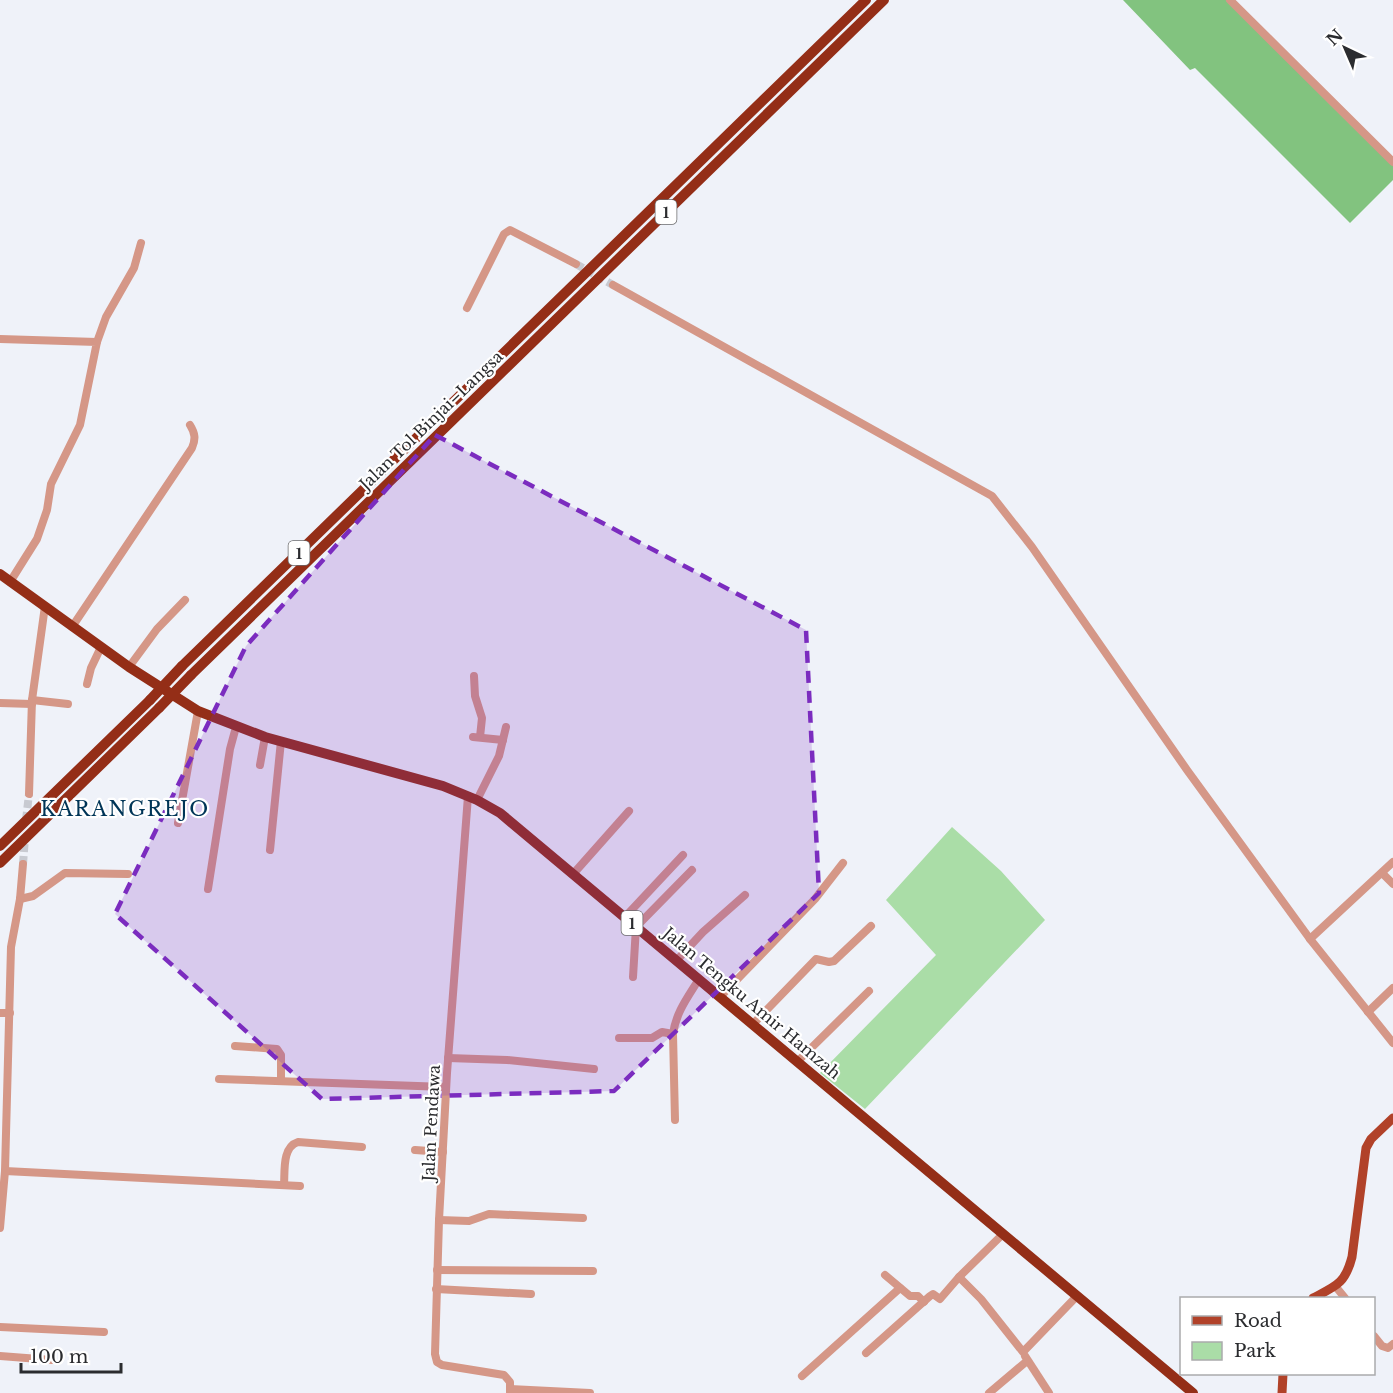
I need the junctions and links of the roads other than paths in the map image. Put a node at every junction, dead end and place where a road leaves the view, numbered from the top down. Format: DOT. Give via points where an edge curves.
graph roads {
  1 [pos="866,0"];
  2 [pos="884,0"];
  3 [pos="1230,0"];
  4 [pos="1393,162"];
  5 [pos="141,243"];
  6 [pos="576,264"];
  7 [pos="613,285"];
  8 [pos="467,308"];
  9 [pos="0,339"];
  10 [pos="97,342"];
  11 [pos="190,424"];
  12 [pos="0,574"];
  13 [pos="10,582"];
  14 [pos="185,600"];
  15 [pos="45,606"];
  16 [pos="72,627"];
  17 [pos="101,647"];
  18 [pos="129,667"];
  19 [pos="474,676"];
  20 [pos="87,684"];
  21 [pos="32,702"];
  22 [pos="0,704"];
  23 [pos="68,704"];
  24 [pos="198,711"];
  25 [pos="236,727"];
  26 [pos="506,727"];
  27 [pos="265,737"];
  28 [pos="503,740"];
  29 [pos="281,741"];
  30 [pos="260,765"];
  31 [pos="29,794"];
  32 [pos="472,798"];
  33 [pos="629,811"];
  34 [pos="178,823"];
  35 [pos="0,846"];
  36 [pos="270,850"];
  37 [pos="683,855"];
  38 [pos="1393,862"];
  39 [pos="0,863"];
  40 [pos="843,863"];
  41 [pos="23,864"];
  42 [pos="692,870"];
  43 [pos="574,873"];
  44 [pos="1382,873"];
  45 [pos="128,874"];
  46 [pos="1393,885"];
  47 [pos="208,889"];
  48 [pos="745,895"];
  49 [pos="21,899"];
  50 [pos="625,917"];
  51 [pos="872,926"];
  52 [pos="636,927"];
  53 [pos="1310,939"];
  54 [pos="677,960"];
  55 [pos="633,977"];
  56 [pos="699,979"];
  57 [pos="1393,988"];
  58 [pos="869,991"];
  59 [pos="721,996"];
  60 [pos="1368,1011"];
  61 [pos="0,1013"];
  62 [pos="9,1013"];
  63 [pos="753,1024"];
  64 [pos="673,1034"];
  65 [pos="619,1038"];
  66 [pos="1393,1043"];
  67 [pos="235,1047"];
  68 [pos="448,1058"];
  69 [pos="797,1062"];
  70 [pos="594,1069"];
  71 [pos="219,1079"];
  72 [pos="281,1081"];
  73 [pos="446,1087"];
  74 [pos="1393,1118"];
  75 [pos="675,1120"];
  76 [pos="362,1147"];
  77 [pos="415,1150"];
  78 [pos="443,1152"];
  79 [pos="5,1171"];
  80 [pos="284,1185"];
  81 [pos="300,1186"];
  82 [pos="582,1218"];
  83 [pos="0,1220"];
  84 [pos="439,1220"];
  85 [pos="0,1228"];
  86 [pos="1003,1234"];
  87 [pos="437,1270"];
  88 [pos="593,1271"];
  89 [pos="885,1275"];
  90 [pos="959,1277"];
  91 [pos="1336,1287"];
  92 [pos="900,1288"];
  93 [pos="436,1289"];
  94 [pos="531,1294"];
  95 [pos="1077,1296"];
  96 [pos="1317,1297"];
  97 [pos="1344,1297"];
  98 [pos="924,1302"];
  99 [pos="0,1328"];
  100 [pos="104,1332"];
  101 [pos="1375,1337"];
  102 [pos="1393,1344"];
  103 [pos="1023,1352"];
  104 [pos="866,1353"];
  105 [pos="0,1356"];
  106 [pos="52,1360"];
  107 [pos="1027,1361"];
  108 [pos="1283,1375"];
  109 [pos="802,1377"];
  110 [pos="510,1391"];
  111 [pos="590,1393"];
  112 [pos="989,1393"];
  113 [pos="1048,1393"];
  114 [pos="1193,1393"];
  115 [pos="1282,1393"];
  1 -- 35 [label="highway, Jalan Tol Binjai–Langsa / 1, bridge"];
  2 -- 39 [label="highway, Jalan Tol Binjai–Langsa / 1, bridge"];
  3 -- 4 [label="street"];
  5 -- 10 [label="street" via="134,268 106,317"];
  6 -- 8 [label="street" via="510,230 504,234"];
  7 -- 53 [label="street" via="992,496"];
  9 -- 10 [label="street"];
  10 -- 13 [label="street" via="80,425 51,484 37,539"];
  11 -- 16 [label="street" via="195,433 192,448"];
  12 -- 13 [label="highway, Jalan Tengku Amir Hamzah / 1"];
  13 -- 15 [label="highway, Jalan Tengku Amir Hamzah / 1"];
  14 -- 18 [label="street"];
  15 -- 16 [label="highway, Jalan Tengku Amir Hamzah / 1"];
  15 -- 21 [label="street"];
  16 -- 17 [label="highway, Jalan Tengku Amir Hamzah / 1"];
  17 -- 18 [label="highway, Jalan Tengku Amir Hamzah / 1"];
  17 -- 20 [label="street"];
  18 -- 24 [label="highway, Jalan Tengku Amir Hamzah / 1"];
  19 -- 28 [label="street" via="482,718 477,737"];
  21 -- 22 [label="street"];
  21 -- 23 [label="street"];
  21 -- 31 [label="street"];
  24 -- 25 [label="highway, Jalan Tengku Amir Hamzah / 1"];
  24 -- 34 [label="street"];
  25 -- 27 [label="highway, Jalan Tengku Amir Hamzah / 1"];
  25 -- 47 [label="street"];
  26 -- 28 [label="street"];
  27 -- 29 [label="highway, Jalan Tengku Amir Hamzah / 1"];
  27 -- 30 [label="street"];
  28 -- 32 [label="street" via="496,764"];
  29 -- 32 [label="highway, Jalan Tengku Amir Hamzah / 1" via="403,774"];
  29 -- 36 [label="street"];
  32 -- 43 [label="highway, Jalan Tengku Amir Hamzah / 1" via="513,822"];
  32 -- 68 [label="street, Jalan Pendawa"];
  33 -- 43 [label="street"];
  37 -- 50 [label="street"];
  38 -- 44 [label="street"];
  40 -- 59 [label="street" via="815,899"];
  41 -- 49 [label="street"];
  42 -- 52 [label="street"];
  43 -- 50 [label="highway, Jalan Tengku Amir Hamzah / 1"];
  44 -- 46 [label="street"];
  44 -- 53 [label="street"];
  45 -- 49 [label="street" via="64,873 33,896"];
  48 -- 54 [label="street"];
  49 -- 62 [label="street" via="11,947"];
  50 -- 52 [label="highway, Jalan Tengku Amir Hamzah / 1"];
  51 -- 63 [label="street" via="834,961 816,959"];
  52 -- 54 [label="highway, Jalan Tengku Amir Hamzah / 1"];
  52 -- 55 [label="street"];
  53 -- 60 [label="street"];
  54 -- 56 [label="highway, Jalan Tengku Amir Hamzah / 1"];
  56 -- 59 [label="highway, Jalan Tengku Amir Hamzah / 1"];
  56 -- 64 [label="street" via="676,1016"];
  57 -- 60 [label="street"];
  58 -- 69 [label="street"];
  59 -- 63 [label="highway, Jalan Tengku Amir Hamzah / 1"];
  60 -- 66 [label="street"];
  61 -- 62 [label="street"];
  62 -- 79 [label="street"];
  63 -- 69 [label="highway, Jalan Tengku Amir Hamzah / 1"];
  64 -- 65 [label="street"];
  64 -- 75 [label="street"];
  67 -- 72 [label="street" via="277,1049 281,1055"];
  68 -- 70 [label="street"];
  68 -- 73 [label="street, Jalan Pendawa"];
  69 -- 86 [label="highway, Jalan Tengku Amir Hamzah / 1"];
  71 -- 72 [label="street"];
  72 -- 73 [label="street"];
  73 -- 78 [label="street, Jalan Pendawa"];
  74 -- 91 [label="main road" via="1366,1148 1352,1257"];
  76 -- 80 [label="street" via="293,1144 286,1156"];
  77 -- 78 [label="street"];
  78 -- 84 [label="street, Jalan Pendawa"];
  79 -- 80 [label="street"];
  79 -- 83 [label="street"];
  80 -- 81 [label="street"];
  82 -- 84 [label="street" via="489,1214 469,1221"];
  83 -- 85 [label="street"];
  84 -- 87 [label="street, Jalan Pendawa"];
  86 -- 90 [label="street"];
  86 -- 95 [label="highway, Jalan Tengku Amir Hamzah / 1"];
  87 -- 88 [label="street"];
  87 -- 93 [label="street, Jalan Pendawa"];
  89 -- 92 [label="street"];
  90 -- 98 [label="street" via="940,1299 932,1295"];
  90 -- 103 [label="street"];
  91 -- 96 [label="main road"];
  91 -- 97 [label="street"];
  92 -- 98 [label="street"];
  92 -- 109 [label="street"];
  93 -- 94 [label="street"];
  93 -- 110 [label="street, Jalan Pendawa" via="437,1362 504,1375 510,1382"];
  95 -- 103 [label="street"];
  95 -- 114 [label="highway, Jalan Tengku Amir Hamzah / 1"];
  98 -- 104 [label="street"];
  99 -- 100 [label="street"];
  101 -- 102 [label="street" via="1384,1347"];
  103 -- 107 [label="street"];
  105 -- 106 [label="street"];
  107 -- 112 [label="street"];
  107 -- 113 [label="street"];
  108 -- 115 [label="main road"];
  110 -- 111 [label="street"];
}
